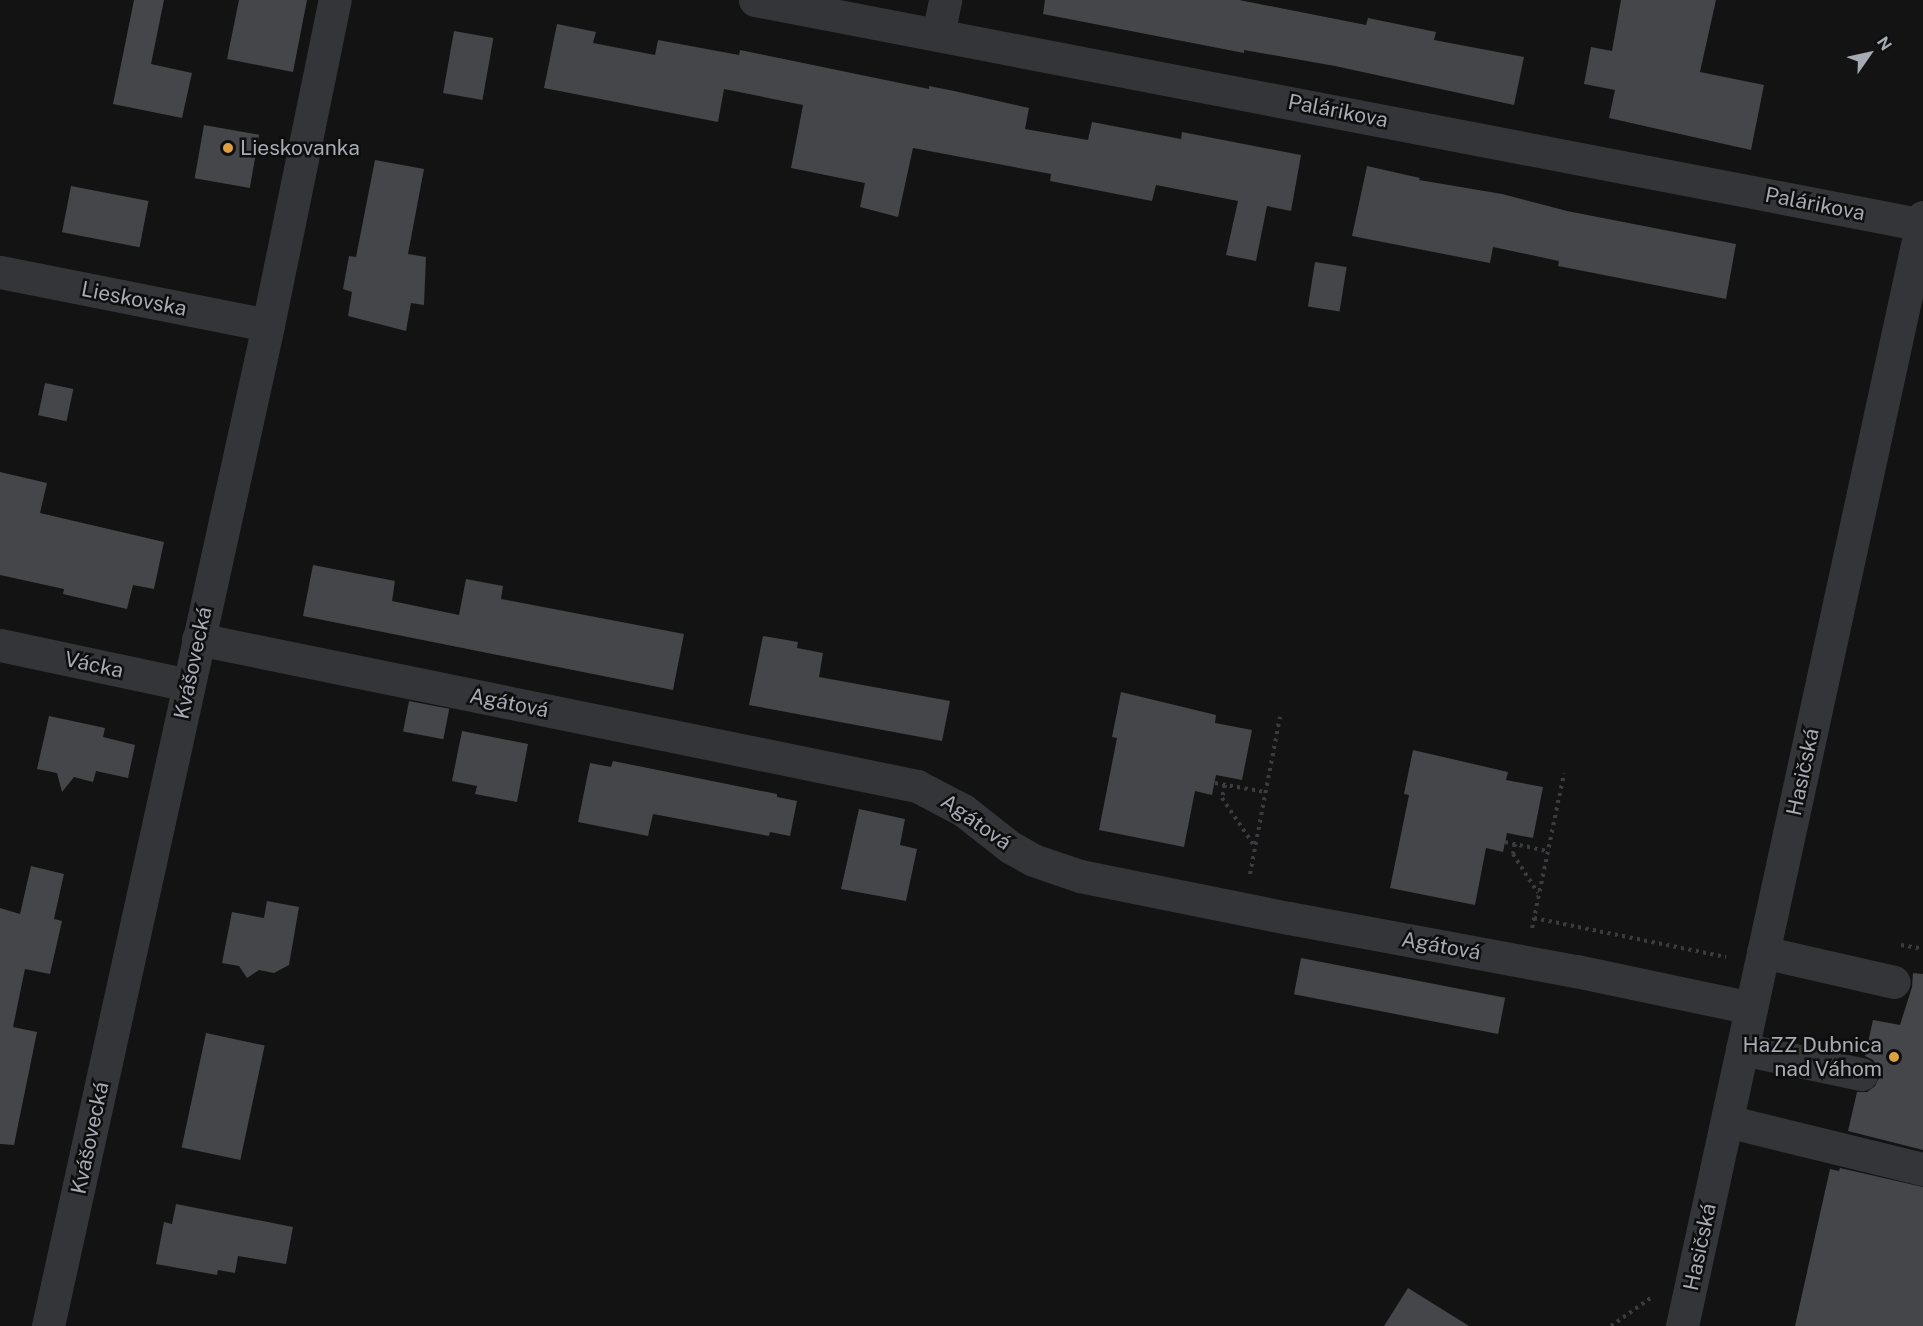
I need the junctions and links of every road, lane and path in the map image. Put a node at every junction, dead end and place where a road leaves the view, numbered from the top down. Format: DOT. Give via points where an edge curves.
graph roads {
  1 [pos="336,0"];
  2 [pos="755,0"];
  3 [pos="945,0"];
  4 [pos="938,34"];
  5 [pos="1922,223"];
  6 [pos="0,272"];
  7 [pos="268,325"];
  8 [pos="198,639"];
  9 [pos="0,645"];
  10 [pos="188,685"];
  11 [pos="1280,717"];
  12 [pos="1564,773"];
  13 [pos="1215,783"];
  14 [pos="1225,785"];
  15 [pos="1265,792"];
  16 [pos="1505,842"];
  17 [pos="1515,844"];
  18 [pos="1255,847"];
  19 [pos="1547,851"];
  20 [pos="1250,877"];
  21 [pos="1539,894"];
  22 [pos="1534,918"];
  23 [pos="1530,934"];
  24 [pos="1748,955"];
  25 [pos="1894,982"];
  26 [pos="1751,1008"];
  27 [pos="1742,1049"];
  28 [pos="1861,1074"];
  29 [pos="1727,1121"];
  30 [pos="1923,1169"];
  31 [pos="1653,1297"];
  32 [pos="48,1326"];
  33 [pos="1611,1326"];
  34 [pos="1682,1326"];
  1 -- 7 [label="street, Kvášovecká"];
  2 -- 4 [label="street, Palárikova"];
  3 -- 4 [label="street"];
  4 -- 5 [label="street, Palárikova"];
  5 -- 24 [label="street, Hasičská"];
  6 -- 7 [label="street, Lieskovska"];
  7 -- 8 [label="street, Kvášovecká"];
  8 -- 10 [label="street, Kvášovecká"];
  8 -- 26 [label="street, Agátová" via="917,786 963,810 1033,860 1080,876"];
  9 -- 10 [label="street, Vácka"];
  10 -- 32 [label="street, Kvášovecká"];
  11 -- 15 [label="path"];
  12 -- 19 [label="path"];
  13 -- 14 [label="path"];
  14 -- 15 [label="path"];
  14 -- 18 [label="path" via="1222,798"];
  15 -- 18 [label="path"];
  16 -- 17 [label="path"];
  17 -- 19 [label="path"];
  17 -- 21 [label="path" via="1513,854"];
  18 -- 20 [label="path"];
  19 -- 21 [label="path"];
  21 -- 22 [label="path"];
  22 -- 23 [label="path"];
  22 -- 24 [label="path"];
  24 -- 25 [label="street"];
  24 -- 26 [label="street, Hasičská"];
  26 -- 27 [label="street, Hasičská"];
  27 -- 28 [label="street"];
  27 -- 29 [label="street, Hasičská"];
  29 -- 30 [label="street"];
  29 -- 34 [label="street, Hasičská"];
  31 -- 33 [label="path"];
}
